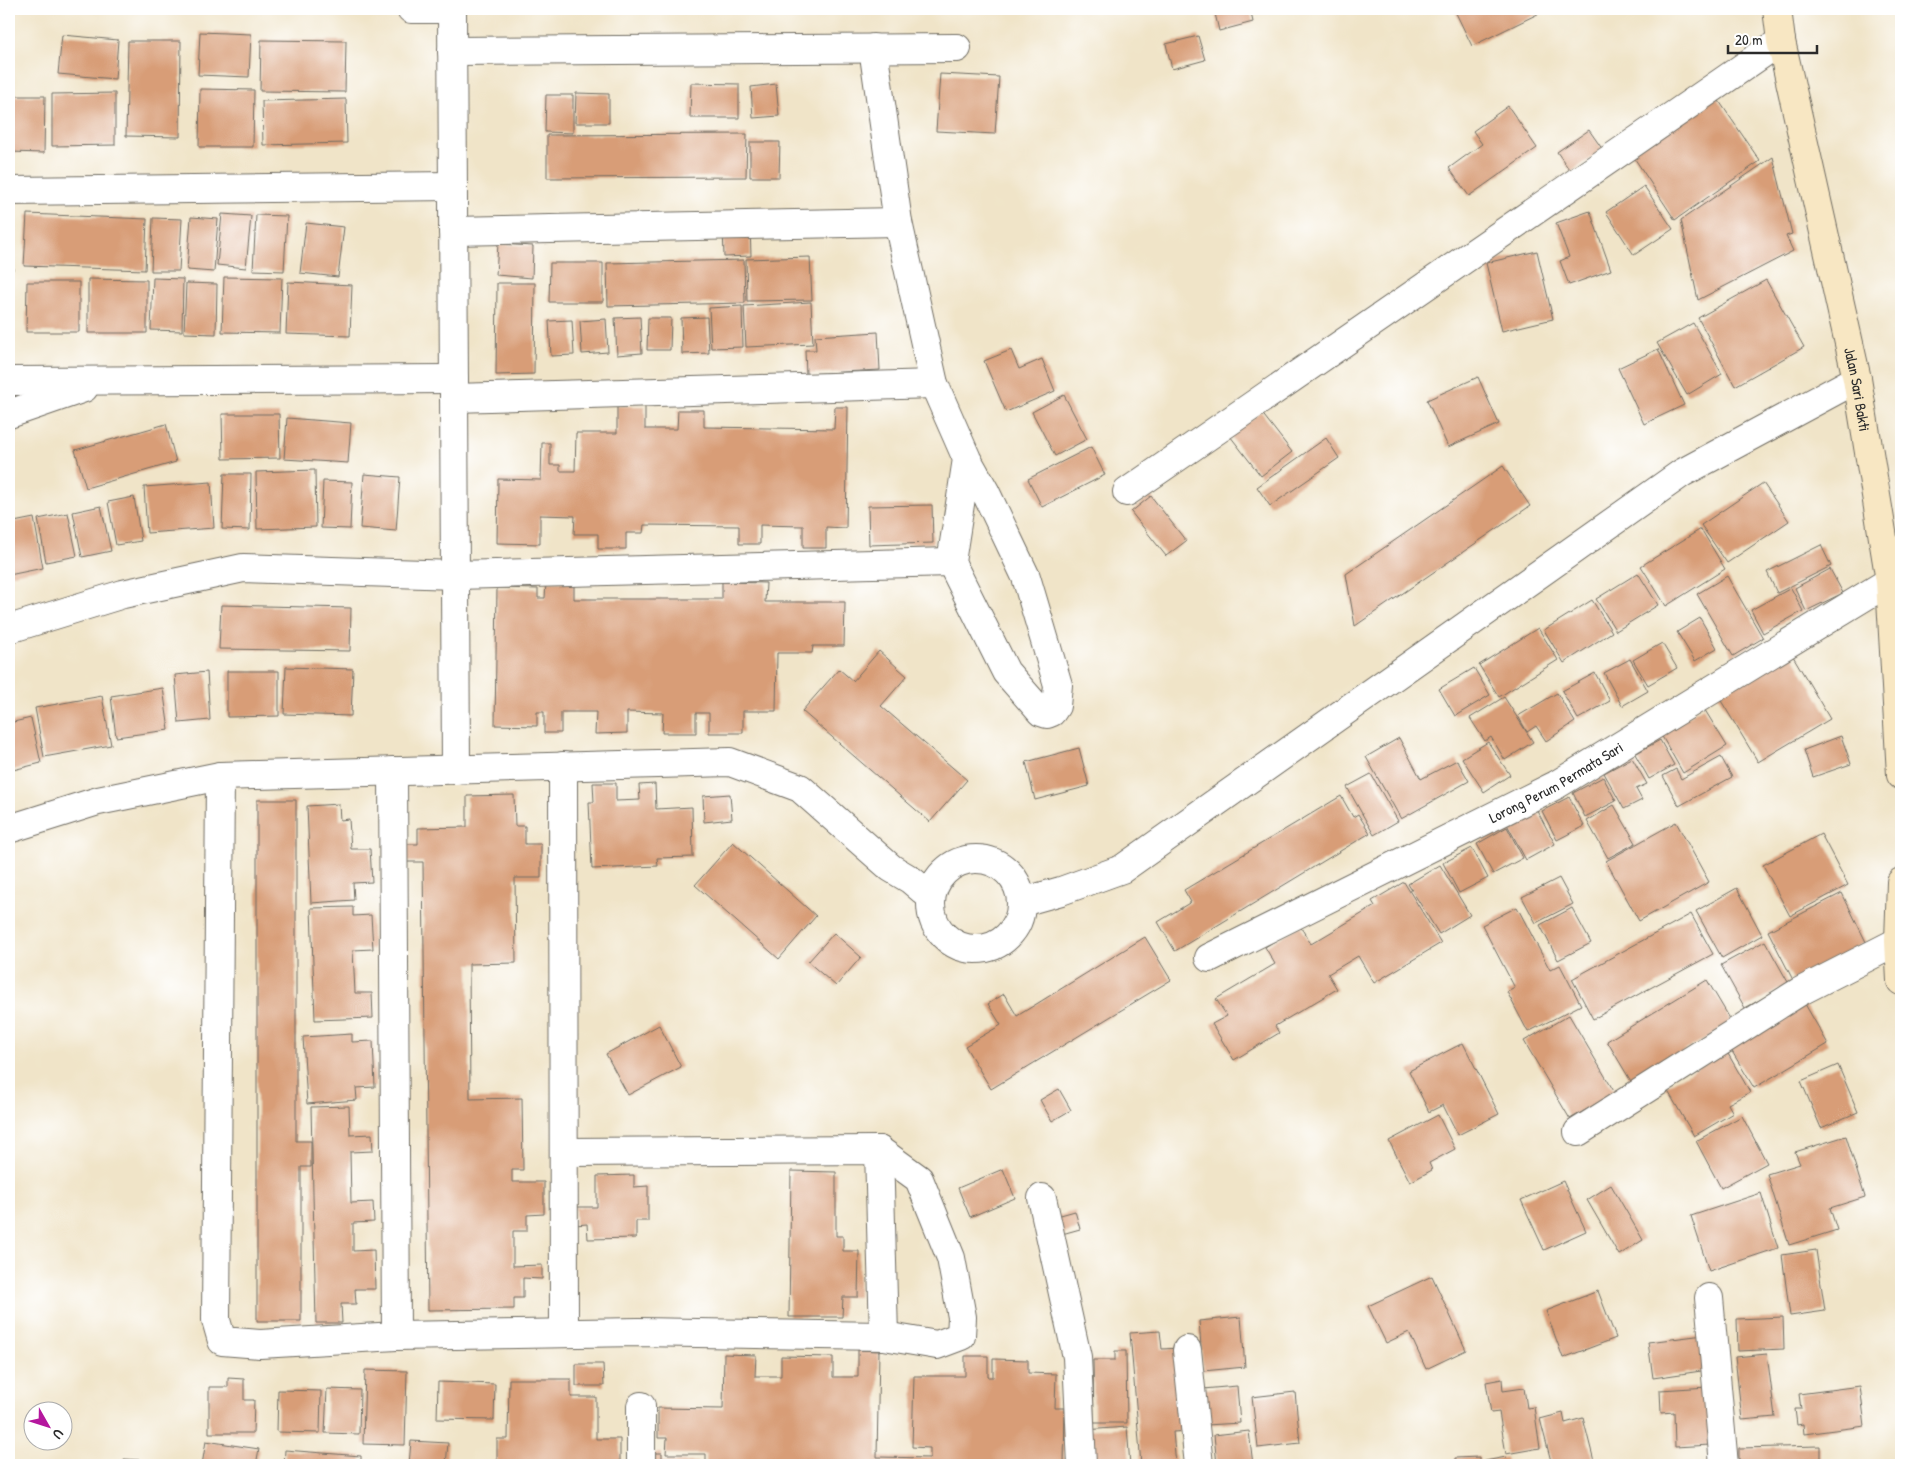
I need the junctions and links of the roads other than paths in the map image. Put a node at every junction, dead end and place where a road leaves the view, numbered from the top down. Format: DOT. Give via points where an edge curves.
graph roads {
  1 [pos="412,9"];
  2 [pos="452,9"];
  3 [pos="1777,9"];
  4 [pos="1782,41"];
  5 [pos="873,48"];
  6 [pos="957,48"];
  7 [pos="452,51"];
  8 [pos="453,186"];
  9 [pos="9,191"];
  10 [pos="898,222"];
  11 [pos="453,231"];
  12 [pos="1857,379"];
  13 [pos="9,380"];
  14 [pos="107,381"];
  15 [pos="934,384"];
  16 [pos="454,388"];
  17 [pos="9,414"];
  18 [pos="966,459"];
  19 [pos="1127,492"];
  20 [pos="951,562"];
  21 [pos="455,575"];
  22 [pos="1890,581"];
  23 [pos="9,629"];
  24 [pos="1900,712"];
  25 [pos="563,766"];
  26 [pos="456,770"];
  27 [pos="393,772"];
  28 [pos="1901,775"];
  29 [pos="220,776"];
  30 [pos="9,829"];
  31 [pos="1901,882"];
  32 [pos="931,897"];
  33 [pos="1022,902"];
  34 [pos="1899,941"];
  35 [pos="1208,958"];
  36 [pos="1901,981"];
  37 [pos="1578,1132"];
  38 [pos="879,1150"];
  39 [pos="564,1152"];
  40 [pos="1042,1198"];
  41 [pos="1709,1298"];
  42 [pos="564,1332"];
  43 [pos="396,1336"];
  44 [pos="884,1336"];
  45 [pos="1187,1350"];
  46 [pos="641,1406"];
  47 [pos="641,1465"];
  48 [pos="1082,1465"];
  49 [pos="1200,1465"];
  50 [pos="1724,1465"];
  1 -- 2 [label="street"];
  2 -- 7 [label="street"];
  3 -- 4 [label="main road, Jalan Sari Bakti"];
  4 -- 12 [label="main road, Jalan Sari Bakti"];
  4 -- 19 [label="street"];
  5 -- 6 [label="street"];
  5 -- 7 [label="street"];
  5 -- 10 [label="street"];
  7 -- 8 [label="street"];
  8 -- 9 [label="street"];
  8 -- 11 [label="street"];
  10 -- 11 [label="street"];
  10 -- 15 [label="street"];
  11 -- 16 [label="street"];
  12 -- 22 [label="main road, Jalan Sari Bakti"];
  12 -- 33 [label="street" via="1682,473 1122,869"];
  13 -- 14 [label="street"];
  14 -- 16 [label="street"];
  14 -- 17 [label="street"];
  15 -- 16 [label="street"];
  15 -- 18 [label="street"];
  16 -- 21 [label="street"];
  18 -- 20 [label="street"];
  18 -- 20 [label="street" via="1026,577 1058,685 1056,706 1052,712 1041,712 1006,672"];
  20 -- 21 [label="street"];
  21 -- 23 [label="street" via="243,568 123,594"];
  21 -- 26 [label="street"];
  22 -- 24 [label="main road, Jalan Sari Bakti"];
  22 -- 35 [label="street, Lorong Perum Permata Sari" via="1556,785"];
  24 -- 28 [label="main road, Jalan Sari Bakti"];
  25 -- 26 [label="street"];
  25 -- 32 [label="street" via="730,762 800,788 891,868"];
  25 -- 39 [label="street"];
  26 -- 27 [label="street"];
  27 -- 29 [label="street"];
  27 -- 43 [label="street"];
  29 -- 30 [label="street" via="98,801"];
  29 -- 43 [label="street" via="216,1320 222,1341 260,1344"];
  31 -- 34 [label="main road"];
  32 -- 33 [label="street" via="938,879 951,866 969,859 988,860 1005,869 1017,884"];
  32 -- 33 [label="street" via="931,916 940,933 954,945 973,950 992,947 1008,937 1018,921"];
  34 -- 36 [label="main road"];
  34 -- 37 [label="street" via="1799,992"];
  38 -- 39 [label="street"];
  38 -- 44 [label="street"];
  38 -- 44 [label="street" via="919,1179 951,1258 962,1317 961,1336 937,1345"];
  39 -- 42 [label="street"];
  40 -- 48 [label="street" via="1077,1357"];
  41 -- 50 [label="street"];
  42 -- 43 [label="street"];
  42 -- 44 [label="street"];
  45 -- 49 [label="street"];
  46 -- 47 [label="street"];
}
